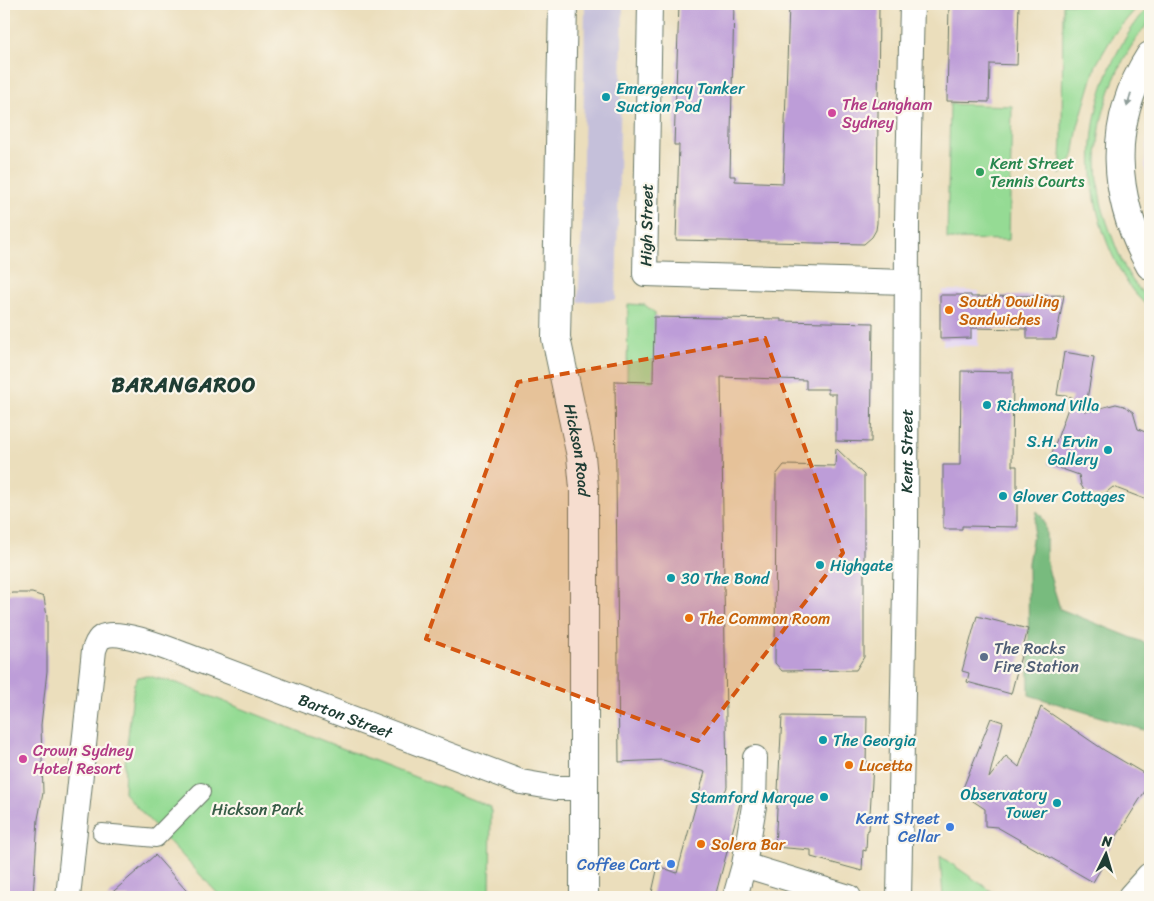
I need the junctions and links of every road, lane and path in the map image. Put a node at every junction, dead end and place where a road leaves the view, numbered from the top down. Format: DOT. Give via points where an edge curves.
graph roads {
  1 [pos="563,4"];
  2 [pos="650,4"];
  3 [pos="912,4"];
  4 [pos="1150,56"];
  5 [pos="1150,265"];
  6 [pos="906,282"];
  7 [pos="755,758"];
  8 [pos="584,788"];
  9 [pos="201,792"];
  10 [pos="102,834"];
  11 [pos="744,865"];
  12 [pos="1150,877"];
  13 [pos="68,897"];
  14 [pos="584,897"];
  15 [pos="735,897"];
  16 [pos="848,897"];
  17 [pos="898,897"];
  18 [pos="1132,897"];
  1 -- 8 [label="main road, Hickson Road" via="556,338 581,456 584,488"];
  2 -- 6 [label="street, High Street" via="645,274"];
  3 -- 6 [label="street, Kent Street"];
  4 -- 5 [label="main road, one-way" via="1132,89 1123,124 1119,160 1126,209 1133,232"];
  6 -- 17 [label="street, Kent Street" via="906,537"];
  7 -- 11 [label="street" via="754,806"];
  8 -- 13 [label="street, Barton Street" via="521,782 177,652 135,638 109,635 102,637 94,650"];
  8 -- 14 [label="main road, Hickson Road"];
  9 -- 10 [label="street" via="156,838"];
  11 -- 15 [label="street"];
  11 -- 16 [label="street"];
  12 -- 18 [label="main road"];
}
